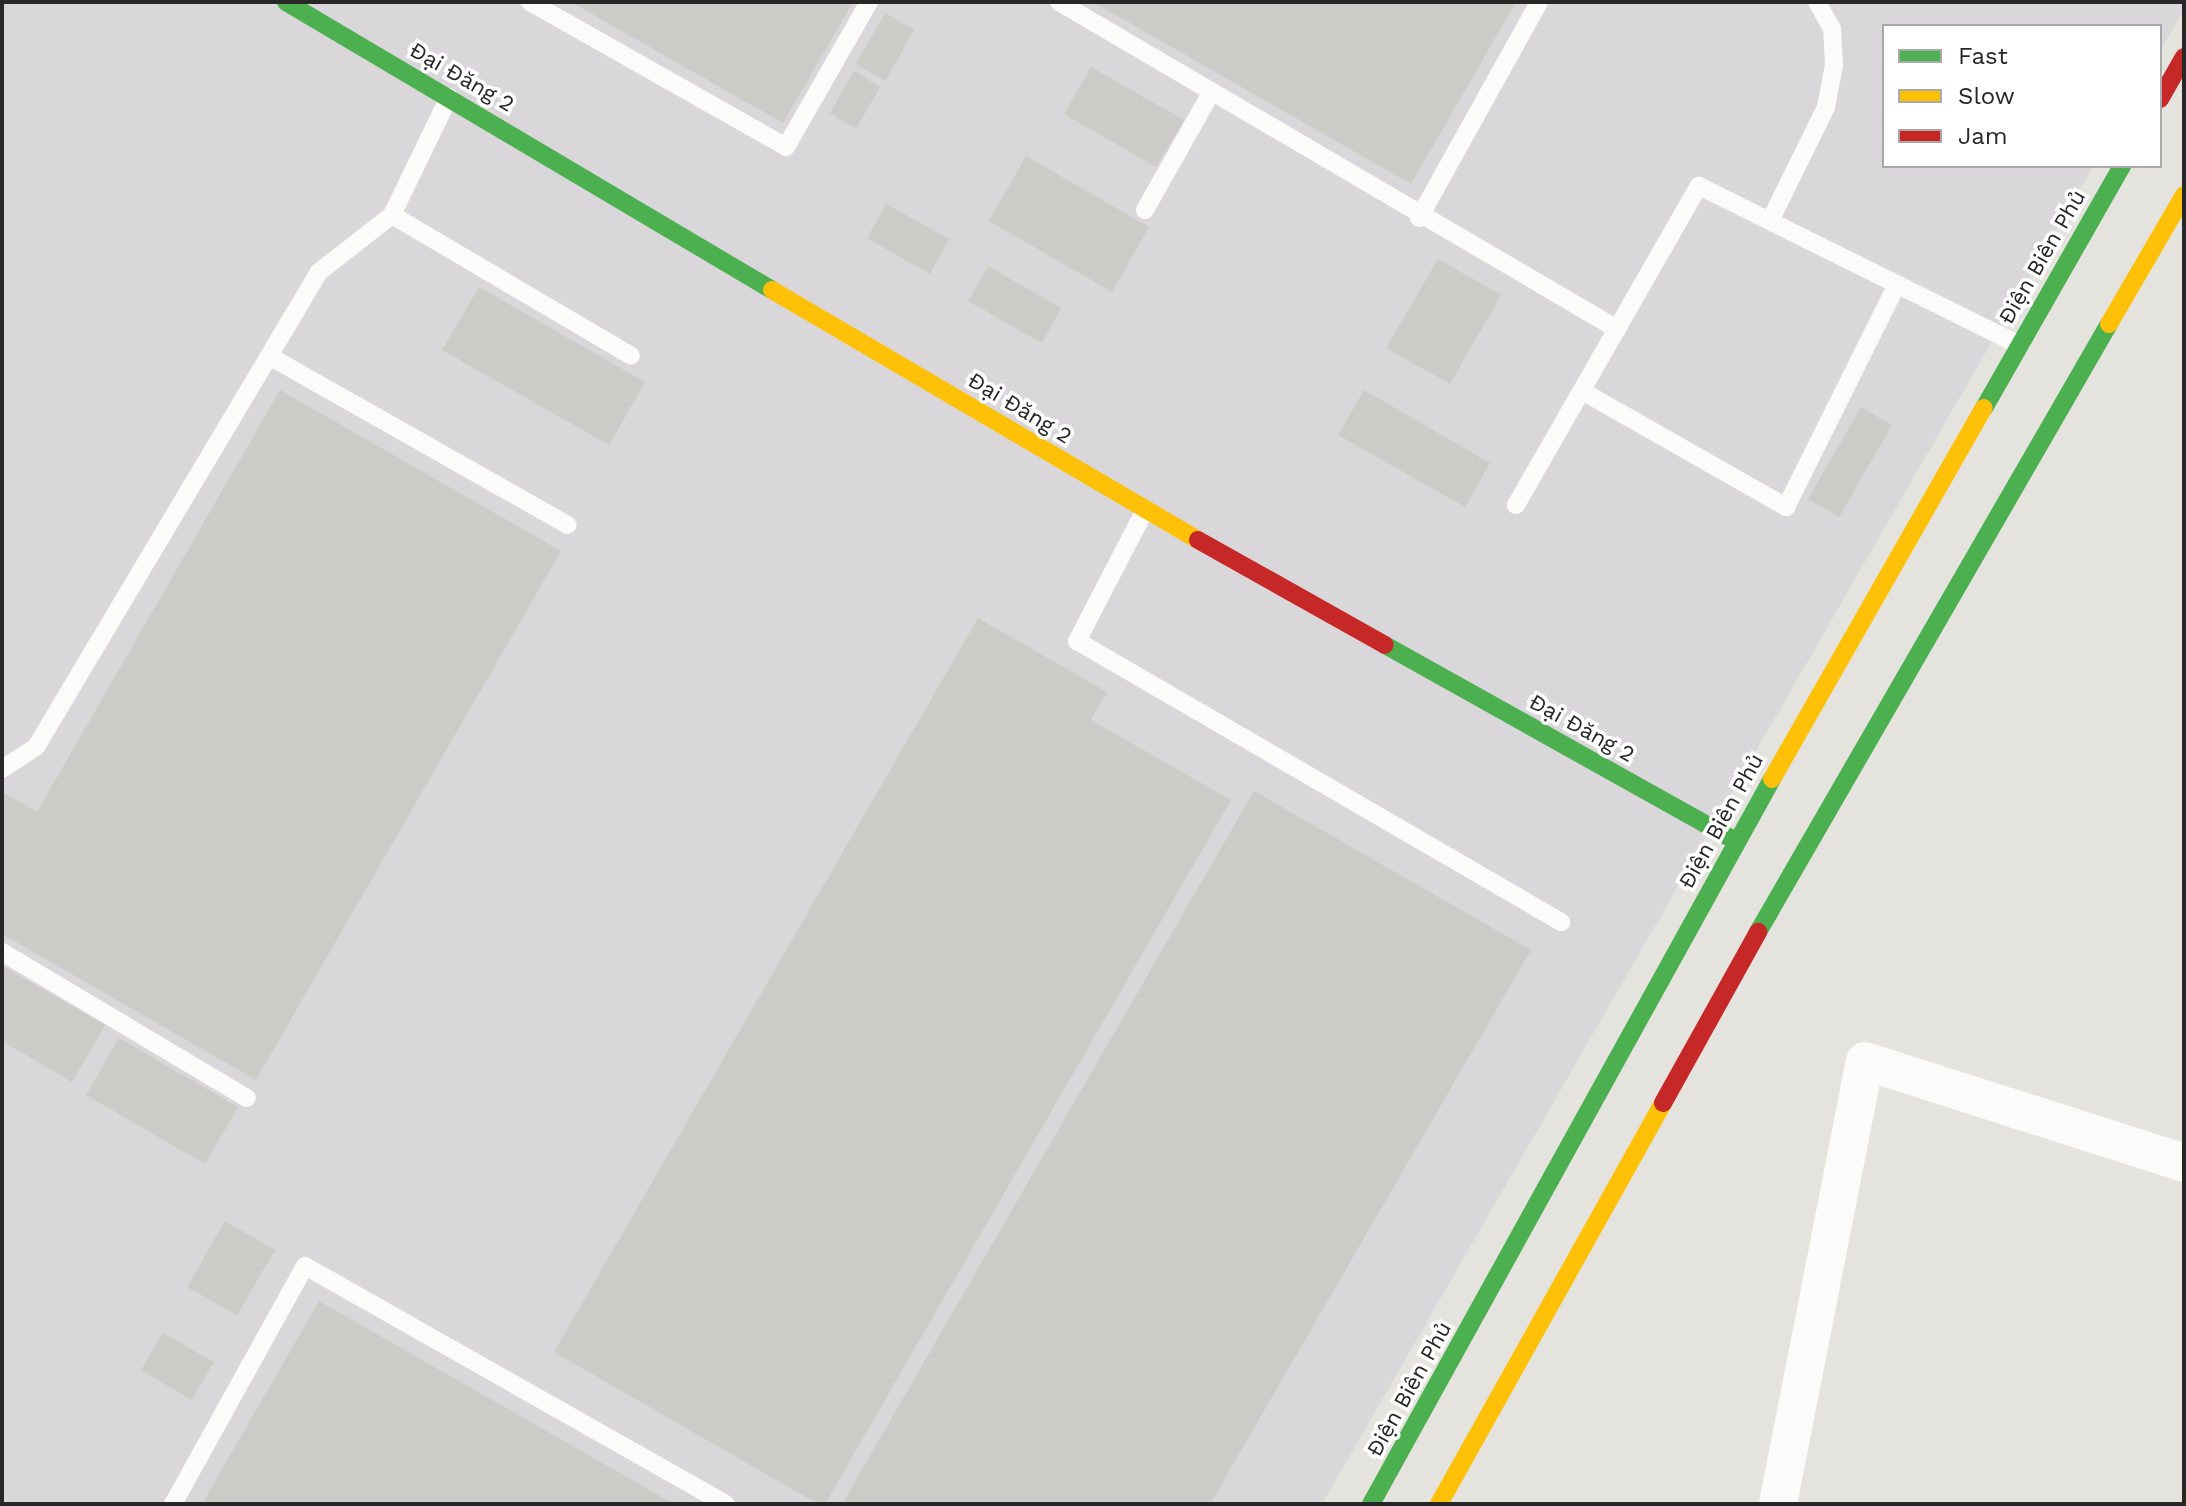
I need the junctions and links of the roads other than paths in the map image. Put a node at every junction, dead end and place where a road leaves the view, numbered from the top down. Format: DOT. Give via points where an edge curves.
graph roads {
  1 [pos="286,2"];
  2 [pos="530,2"];
  3 [pos="869,2"];
  4 [pos="1059,2"];
  5 [pos="1539,2"];
  6 [pos="1817,2"];
  7 [pos="2184,57"];
  8 [pos="1211,93"];
  9 [pos="2162,96"];
  10 [pos="449,97"];
  11 [pos="2121,168"];
  12 [pos="2184,195"];
  13 [pos="1145,210"];
  14 [pos="392,215"];
  15 [pos="1419,218"];
  16 [pos="1770,221"];
  17 [pos="1897,284"];
  18 [pos="1617,329"];
  19 [pos="2020,345"];
  20 [pos="269,356"];
  21 [pos="631,356"];
  22 [pos="1582,391"];
  23 [pos="1516,505"];
  24 [pos="1145,510"];
  25 [pos="568,525"];
  26 [pos="2,769"];
  27 [pos="1736,841"];
  28 [pos="1561,922"];
  29 [pos="2,952"];
  30 [pos="247,1098"];
  31 [pos="2184,1163"];
  32 [pos="173,1504"];
  33 [pos="725,1504"];
  34 [pos="1371,1504"];
  35 [pos="1439,1504"];
  36 [pos="1778,1504"];
  1 -- 10 [label="main road, Đại Đăng 2"];
  2 -- 3 [label="lane" via="786,147"];
  4 -- 8 [label="lane"];
  5 -- 15 [label="lane"];
  6 -- 16 [label="lane" via="1832,29 1834,65 1826,107"];
  7 -- 9 [label="main road"];
  8 -- 13 [label="lane"];
  8 -- 15 [label="lane"];
  10 -- 14 [label="lane"];
  10 -- 24 [label="main road, Đại Đăng 2"];
  11 -- 19 [label="main road, Điện Biên Phủ"];
  12 -- 35 [label="main road" via="1481,1416"];
  14 -- 20 [label="lane" via="319,272"];
  14 -- 21 [label="lane"];
  15 -- 18 [label="lane"];
  16 -- 17 [label="lane"];
  16 -- 18 [label="lane" via="1699,186"];
  17 -- 19 [label="lane"];
  17 -- 22 [label="lane" via="1786,507"];
  18 -- 22 [label="lane"];
  19 -- 27 [label="main road, Điện Biên Phủ"];
  20 -- 25 [label="lane"];
  20 -- 26 [label="lane" via="36,747"];
  22 -- 23 [label="lane"];
  24 -- 27 [label="main road, Đại Đăng 2"];
  24 -- 28 [label="lane" via="1077,641"];
  27 -- 34 [label="main road, Điện Biên Phủ" via="1446,1389"];
  29 -- 30 [label="lane"];
  31 -- 36 [label="street" via="1865,1061"];
  32 -- 33 [label="lane" via="305,1266"];
}
